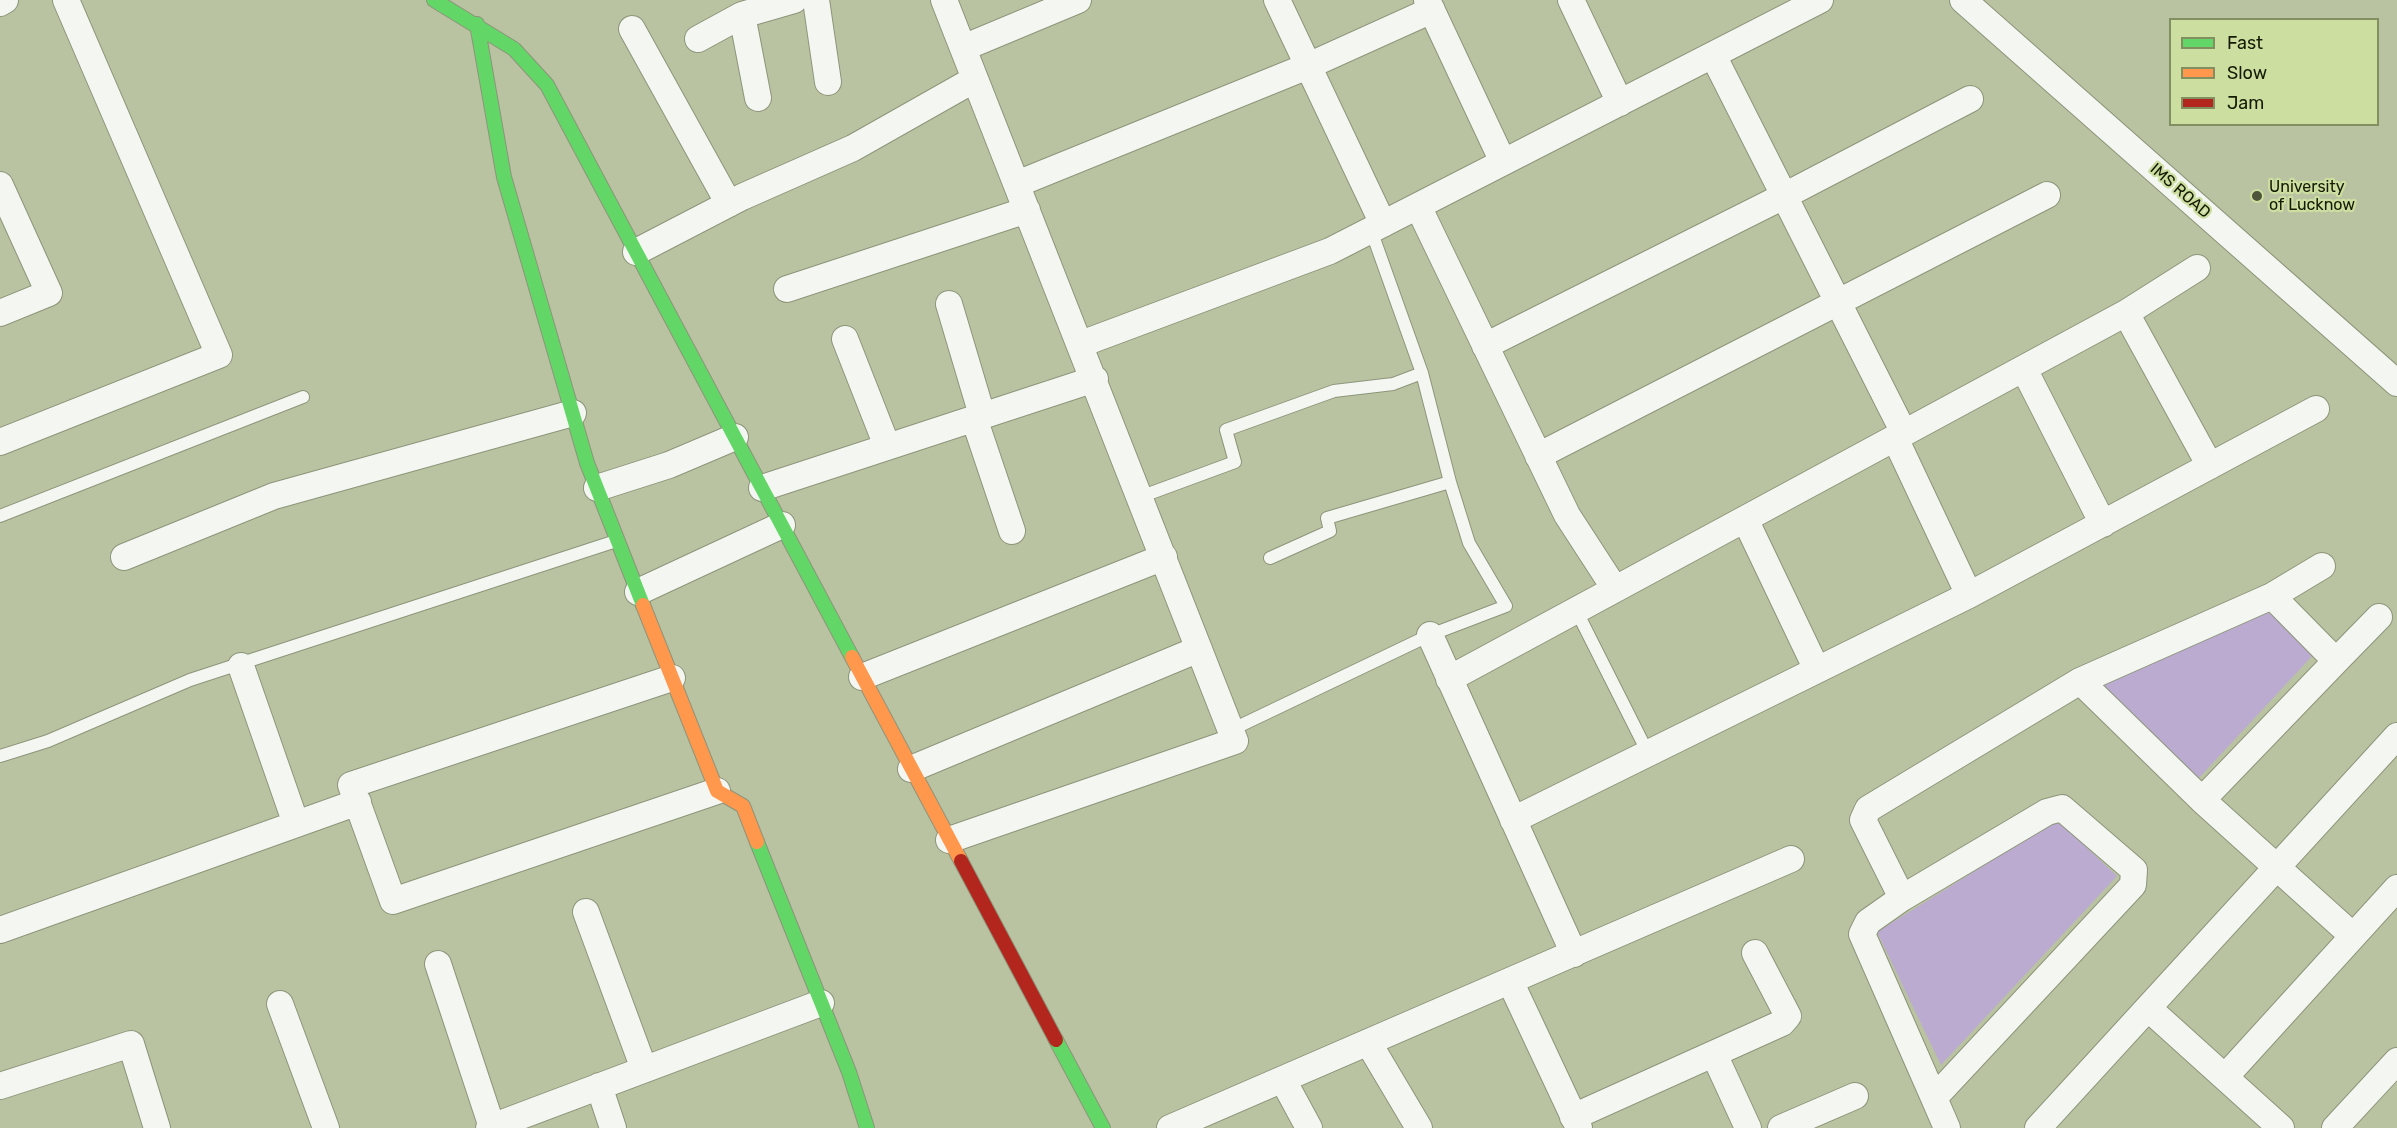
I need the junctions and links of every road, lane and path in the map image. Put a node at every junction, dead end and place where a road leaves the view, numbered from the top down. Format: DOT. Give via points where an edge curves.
graph roads {
  1 [pos="5,0"];
  2 [pos="66,0"];
  3 [pos="434,0"];
  4 [pos="794,0"];
  5 [pos="816,0"];
  6 [pos="944,0"];
  7 [pos="1078,0"];
  8 [pos="1277,0"];
  9 [pos="1571,0"];
  10 [pos="1820,0"];
  11 [pos="1963,0"];
  12 [pos="0,3"];
  13 [pos="1429,5"];
  14 [pos="742,15"];
  15 [pos="477,24"];
  16 [pos="632,29"];
  17 [pos="698,39"];
  18 [pos="963,48"];
  19 [pos="1713,55"];
  20 [pos="1308,66"];
  21 [pos="975,79"];
  22 [pos="828,82"];
  23 [pos="758,98"];
  24 [pos="1970,99"];
  25 [pos="1620,103"];
  26 [pos="1503,162"];
  27 [pos="1017,184"];
  28 [pos="0,185"];
  29 [pos="2047,195"];
  30 [pos="1784,196"];
  31 [pos="729,204"];
  32 [pos="1418,207"];
  33 [pos="1027,210"];
  34 [pos="1377,227"];
  35 [pos="649,245"];
  36 [pos="2197,268"];
  37 [pos="788,289"];
  38 [pos="1838,302"];
  39 [pos="949,304"];
  40 [pos="0,313"];
  41 [pos="2126,314"];
  42 [pos="845,339"];
  43 [pos="1081,344"];
  44 [pos="1485,346"];
  45 [pos="2024,369"];
  46 [pos="1422,373"];
  47 [pos="1095,379"];
  48 [pos="2397,383"];
  49 [pos="303,397"];
  50 [pos="2316,409"];
  51 [pos="573,412"];
  52 [pos="978,417"];
  53 [pos="1899,436"];
  54 [pos="735,437"];
  55 [pos="0,442"];
  56 [pos="887,446"];
  57 [pos="1538,456"];
  58 [pos="2210,466"];
  59 [pos="1450,482"];
  60 [pos="775,483"];
  61 [pos="597,488"];
  62 [pos="1140,497"];
  63 [pos="0,516"];
  64 [pos="1745,519"];
  65 [pos="2103,524"];
  66 [pos="782,525"];
  67 [pos="1012,531"];
  68 [pos="618,541"];
  69 [pos="124,557"];
  70 [pos="1164,558"];
  71 [pos="1269,558"];
  72 [pos="2322,566"];
  73 [pos="1615,589"];
  74 [pos="638,592"];
  75 [pos="1969,595"];
  76 [pos="2272,596"];
  77 [pos="1576,610"];
  78 [pos="2379,617"];
  79 [pos="1430,635"];
  80 [pos="1199,649"];
  81 [pos="2336,661"];
  82 [pos="241,666"];
  83 [pos="1817,670"];
  84 [pos="874,671"];
  85 [pos="672,678"];
  86 [pos="1449,679"];
  87 [pos="2079,681"];
  88 [pos="1231,730"];
  89 [pos="2397,736"];
  90 [pos="1648,753"];
  91 [pos="0,756"];
  92 [pos="924,763"];
  93 [pos="717,791"];
  94 [pos="2202,800"];
  95 [pos="358,802"];
  96 [pos="1513,820"];
  97 [pos="296,825"];
  98 [pos="962,835"];
  99 [pos="1791,860"];
  100 [pos="2277,868"];
  101 [pos="2397,888"];
  102 [pos="1902,898"];
  103 [pos="586,912"];
  104 [pos="0,930"];
  105 [pos="2353,936"];
  106 [pos="1755,953"];
  107 [pos="1574,954"];
  108 [pos="438,964"];
  109 [pos="1510,981"];
  110 [pos="821,1003"];
  111 [pos="280,1004"];
  112 [pos="2148,1008"];
  113 [pos="1368,1042"];
  114 [pos="1714,1054"];
  115 [pos="2397,1061"];
  116 [pos="644,1069"];
  117 [pos="2224,1077"];
  118 [pos="1283,1080"];
  119 [pos="0,1086"];
  120 [pos="599,1086"];
  121 [pos="1855,1096"];
  122 [pos="1934,1098"];
  123 [pos="1576,1122"];
  124 [pos="2050,1124"];
  125 [pos="1186,1125"];
  126 [pos="491,1127"];
  127 [pos="157,1128"];
  128 [pos="326,1128"];
  129 [pos="613,1128"];
  130 [pos="867,1128"];
  131 [pos="1103,1128"];
  132 [pos="1309,1128"];
  133 [pos="1419,1128"];
  134 [pos="1748,1128"];
  135 [pos="1781,1128"];
  136 [pos="1947,1128"];
  137 [pos="2281,1128"];
  138 [pos="2335,1128"];
  1 -- 12 [label="street"];
  2 -- 55 [label="street" via="219,356"];
  3 -- 15 [label="street"];
  4 -- 14 [label="street"];
  5 -- 22 [label="street"];
  6 -- 18 [label="street"];
  7 -- 18 [label="street"];
  8 -- 20 [label="street"];
  9 -- 25 [label="street"];
  10 -- 19 [label="street"];
  11 -- 48 [label="street, IMS ROAD"];
  13 -- 20 [label="street"];
  13 -- 26 [label="street"];
  14 -- 17 [label="street"];
  14 -- 23 [label="street"];
  15 -- 35 [label="street" via="514,49 547,85"];
  15 -- 51 [label="street" via="504,177"];
  16 -- 31 [label="street"];
  18 -- 21 [label="street"];
  19 -- 25 [label="street"];
  19 -- 30 [label="street"];
  20 -- 27 [label="street"];
  20 -- 34 [label="street"];
  21 -- 27 [label="street"];
  21 -- 31 [label="street" via="853,148"];
  24 -- 30 [label="street"];
  25 -- 26 [label="street"];
  26 -- 32 [label="street"];
  27 -- 33 [label="street"];
  28 -- 40 [label="street" via="49,293"];
  29 -- 38 [label="street"];
  30 -- 38 [label="street"];
  30 -- 44 [label="street"];
  31 -- 35 [label="street"];
  32 -- 34 [label="street"];
  32 -- 44 [label="street"];
  33 -- 37 [label="street"];
  33 -- 43 [label="street"];
  34 -- 43 [label="street" via="1330,252"];
  34 -- 46 [label="lane"];
  35 -- 54 [label="street"];
  36 -- 41 [label="street"];
  38 -- 53 [label="street"];
  38 -- 57 [label="street"];
  39 -- 52 [label="street"];
  41 -- 45 [label="street"];
  41 -- 58 [label="street"];
  42 -- 56 [label="street"];
  43 -- 47 [label="street"];
  44 -- 57 [label="street"];
  45 -- 53 [label="street"];
  45 -- 65 [label="street"];
  46 -- 59 [label="lane"];
  46 -- 62 [label="lane" via="1393,384 1334,391 1226,430 1235,462"];
  47 -- 52 [label="street"];
  47 -- 62 [label="street"];
  49 -- 63 [label="lane"];
  50 -- 58 [label="street"];
  51 -- 61 [label="street"];
  51 -- 69 [label="street" via="274,496"];
  52 -- 56 [label="street"];
  52 -- 67 [label="street"];
  53 -- 64 [label="street"];
  53 -- 75 [label="street"];
  54 -- 60 [label="street"];
  54 -- 61 [label="street" via="669,465"];
  56 -- 60 [label="street"];
  57 -- 73 [label="street" via="1567,515"];
  58 -- 65 [label="street"];
  59 -- 71 [label="lane" via="1326,518 1330,531"];
  59 -- 79 [label="lane" via="1469,543 1506,606"];
  60 -- 66 [label="street"];
  61 -- 68 [label="street"];
  62 -- 70 [label="street"];
  64 -- 73 [label="street"];
  64 -- 83 [label="street"];
  65 -- 75 [label="street"];
  66 -- 74 [label="street"];
  66 -- 84 [label="street"];
  68 -- 74 [label="street"];
  68 -- 82 [label="lane"];
  70 -- 80 [label="street"];
  70 -- 84 [label="street"];
  72 -- 76 [label="street"];
  73 -- 77 [label="street"];
  74 -- 85 [label="street"];
  75 -- 83 [label="street"];
  76 -- 81 [label="street"];
  76 -- 87 [label="street"];
  77 -- 86 [label="street"];
  77 -- 90 [label="lane"];
  78 -- 81 [label="street"];
  79 -- 86 [label="street"];
  79 -- 88 [label="lane"];
  80 -- 88 [label="street"];
  80 -- 92 [label="street"];
  81 -- 94 [label="street"];
  82 -- 91 [label="lane" via="190,680 48,741"];
  82 -- 97 [label="street"];
  83 -- 90 [label="street"];
  84 -- 92 [label="street"];
  85 -- 93 [label="street"];
  85 -- 95 [label="street" via="351,784"];
  86 -- 96 [label="street"];
  87 -- 94 [label="street"];
  87 -- 102 [label="street" via="1868,809 1863,820"];
  88 -- 98 [label="street" via="1235,741"];
  89 -- 100 [label="street"];
  90 -- 96 [label="street"];
  92 -- 98 [label="street"];
  93 -- 95 [label="street" via="393,901"];
  93 -- 110 [label="street" via="743,806"];
  94 -- 100 [label="street"];
  95 -- 97 [label="street"];
  96 -- 107 [label="street"];
  97 -- 104 [label="street"];
  98 -- 131 [label="street"];
  99 -- 107 [label="street"];
  100 -- 105 [label="street"];
  100 -- 112 [label="street"];
  101 -- 105 [label="street"];
  102 -- 122 [label="street" via="1868,922 1862,934"];
  102 -- 122 [label="street" via="2047,812 2062,808 2134,870 2133,885"];
  103 -- 116 [label="street"];
  105 -- 117 [label="street"];
  106 -- 114 [label="street" via="1788,1016 1782,1023"];
  107 -- 109 [label="street"];
  108 -- 126 [label="street"];
  109 -- 113 [label="street"];
  109 -- 123 [label="street"];
  110 -- 116 [label="street"];
  110 -- 130 [label="street"];
  111 -- 128 [label="street"];
  112 -- 117 [label="street"];
  112 -- 124 [label="street"];
  113 -- 118 [label="street"];
  113 -- 133 [label="street"];
  114 -- 123 [label="street"];
  114 -- 134 [label="street"];
  115 -- 138 [label="street"];
  116 -- 120 [label="street"];
  117 -- 137 [label="street"];
  118 -- 125 [label="street"];
  118 -- 132 [label="street"];
  119 -- 127 [label="street" via="131,1044"];
  120 -- 126 [label="street"];
  120 -- 129 [label="street"];
  121 -- 135 [label="street"];
  122 -- 136 [label="street"];
}
